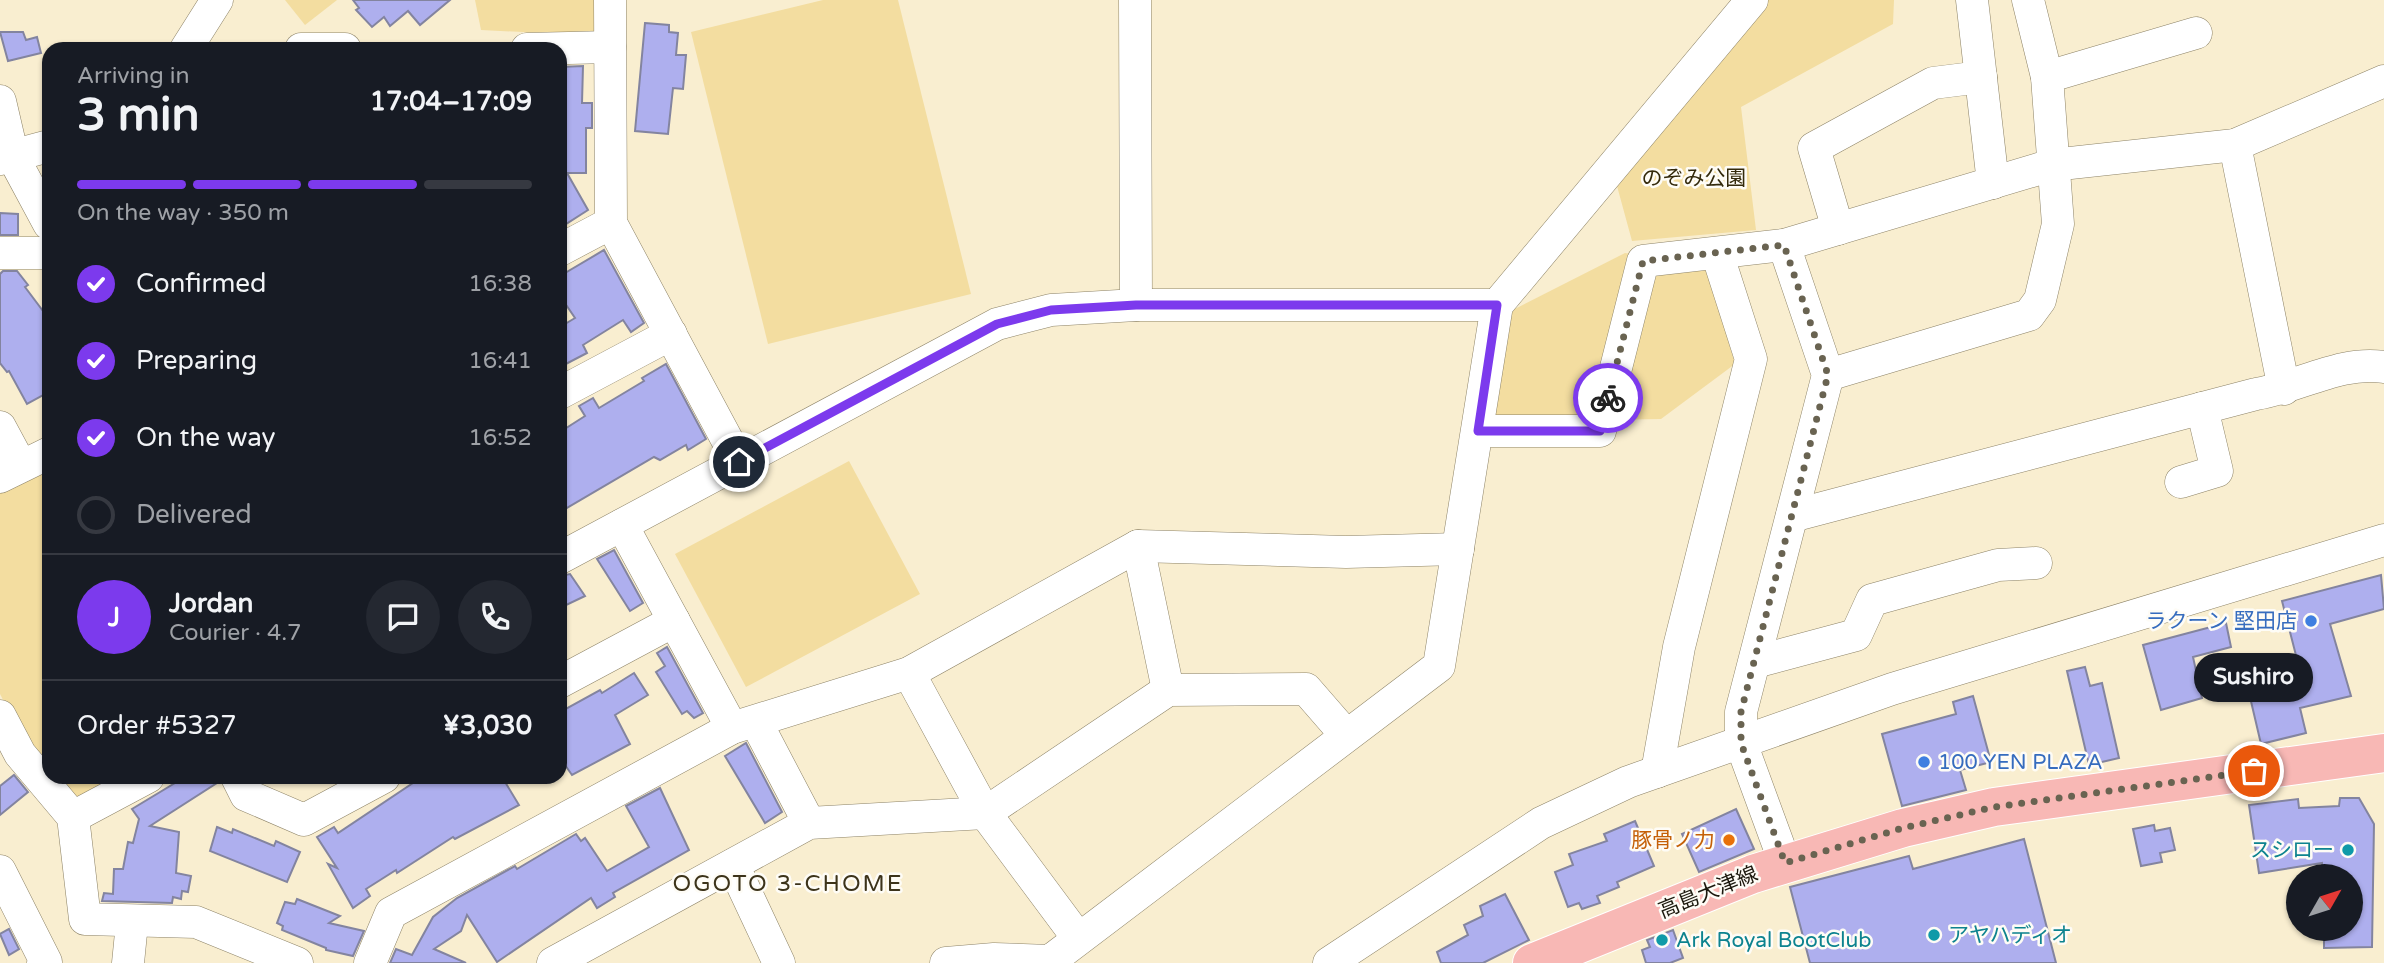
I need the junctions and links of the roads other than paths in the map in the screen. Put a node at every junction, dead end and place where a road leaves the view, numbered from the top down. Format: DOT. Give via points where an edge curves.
graph roads {
  1 [pos="217,0"];
  2 [pos="610,0"];
  3 [pos="1135,0"];
  4 [pos="1752,0"];
  5 [pos="1972,0"];
  6 [pos="2028,0"];
  7 [pos="2196,33"];
  8 [pos="190,42"];
  9 [pos="610,47"];
  10 [pos="567,48"];
  11 [pos="1981,77"];
  12 [pos="2047,77"];
  13 [pos="2384,81"];
  14 [pos="0,101"];
  15 [pos="2235,145"];
  16 [pos="42,148"];
  17 [pos="7,158"];
  18 [pos="2052,164"];
  19 [pos="1993,183"];
  20 [pos="42,213"];
  21 [pos="611,223"];
  22 [pos="1838,229"];
  23 [pos="1784,245"];
  24 [pos="567,246"];
  25 [pos="0,253"];
  26 [pos="42,253"];
  27 [pos="1717,253"];
  28 [pos="1136,305"];
  29 [pos="1497,305"];
  30 [pos="671,334"];
  31 [pos="2384,367"];
  32 [pos="1828,375"];
  33 [pos="567,389"];
  34 [pos="2284,389"];
  35 [pos="2202,408"];
  36 [pos="0,427"];
  37 [pos="1478,431"];
  38 [pos="42,456"];
  39 [pos="739,462"];
  40 [pos="10,472"];
  41 [pos="2181,482"];
  42 [pos="1792,516"];
  43 [pos="622,525"];
  44 [pos="2384,540"];
  45 [pos="1138,546"];
  46 [pos="1458,549"];
  47 [pos="567,554"];
  48 [pos="2036,563"];
  49 [pos="674,621"];
  50 [pos="1755,662"];
  51 [pos="909,673"];
  52 [pos="567,678"];
  53 [pos="1168,690"];
  54 [pos="0,716"];
  55 [pos="744,725"];
  56 [pos="1346,735"];
  57 [pos="1741,743"];
  58 [pos="2384,753"];
  59 [pos="10,759"];
  60 [pos="1657,772"];
  61 [pos="135,784"];
  62 [pos="240,784"];
  63 [pos="371,784"];
  64 [pos="985,813"];
  65 [pos="73,817"];
  66 [pos="809,823"];
  67 [pos="1785,863"];
  68 [pos="733,865"];
  69 [pos="0,871"];
  70 [pos="132,923"];
  71 [pos="1078,938"];
  72 [pos="994,961"];
  73 [pos="44,963"];
  74 [pos="128,963"];
  75 [pos="297,963"];
  76 [pos="370,963"];
  77 [pos="553,963"];
  78 [pos="779,963"];
  79 [pos="946,963"];
  80 [pos="1329,963"];
  81 [pos="1532,963"];
  1 -- 8 [label="street"];
  2 -- 9 [label="street"];
  3 -- 28 [label="street"];
  4 -- 29 [label="street"];
  5 -- 11 [label="street"];
  6 -- 12 [label="street"];
  7 -- 12 [label="street"];
  9 -- 10 [label="street"];
  9 -- 21 [label="street"];
  11 -- 19 [label="street"];
  11 -- 22 [label="street" via="1933,83 1814,148"];
  12 -- 18 [label="street"];
  13 -- 15 [label="street"];
  14 -- 17 [label="street"];
  15 -- 18 [label="street"];
  15 -- 34 [label="street"];
  16 -- 17 [label="street"];
  17 -- 20 [label="street"];
  18 -- 19 [label="street"];
  18 -- 32 [label="street" via="2059,224 2040,300 2029,315"];
  19 -- 22 [label="street"];
  21 -- 24 [label="street"];
  21 -- 30 [label="street"];
  22 -- 23 [label="street"];
  23 -- 27 [label="street"];
  23 -- 32 [label="street"];
  25 -- 26 [label="street"];
  27 -- 37 [label="street" via="1643,261 1600,431"];
  27 -- 60 [label="street" via="1751,359 1679,647"];
  28 -- 29 [label="street"];
  28 -- 39 [label="street" via="1051,310 997,324"];
  29 -- 37 [label="street"];
  30 -- 33 [label="street"];
  30 -- 39 [label="street"];
  31 -- 34 [label="street" via="2362,363"];
  32 -- 42 [label="street"];
  34 -- 35 [label="street"];
  35 -- 41 [label="street" via="2217,471"];
  35 -- 42 [label="street"];
  36 -- 40 [label="street"];
  37 -- 46 [label="street"];
  38 -- 40 [label="street"];
  39 -- 43 [label="street"];
  42 -- 50 [label="street"];
  43 -- 47 [label="street"];
  43 -- 49 [label="street"];
  44 -- 57 [label="street" via="1892,689"];
  45 -- 46 [label="street" via="1346,552"];
  45 -- 51 [label="street"];
  45 -- 53 [label="street"];
  46 -- 56 [label="street" via="1439,666"];
  48 -- 50 [label="street" via="1998,565 1872,600 1856,635"];
  49 -- 52 [label="street"];
  49 -- 55 [label="street"];
  50 -- 57 [label="street" via="1741,712"];
  51 -- 55 [label="street"];
  51 -- 64 [label="street"];
  53 -- 56 [label="street" via="1306,689"];
  53 -- 64 [label="street"];
  54 -- 59 [label="street"];
  55 -- 66 [label="street"];
  55 -- 76 [label="street" via="390,913"];
  56 -- 71 [label="street"];
  57 -- 60 [label="street"];
  57 -- 67 [label="street"];
  58 -- 67 [label="main road, 高島大津線" via="1994,807"];
  59 -- 65 [label="street"];
  60 -- 80 [label="street" via="1541,823"];
  61 -- 65 [label="street"];
  62 -- 63 [label="street" via="246,795 303,820"];
  64 -- 66 [label="street"];
  64 -- 71 [label="street"];
  65 -- 70 [label="street" via="85,919"];
  66 -- 68 [label="street"];
  67 -- 81 [label="main road, 高島大津線"];
  68 -- 77 [label="street"];
  68 -- 78 [label="street"];
  69 -- 73 [label="street"];
  70 -- 74 [label="street"];
  70 -- 75 [label="street" via="196,922"];
  71 -- 72 [label="street" via="1050,961"];
  72 -- 79 [label="street"];
}
